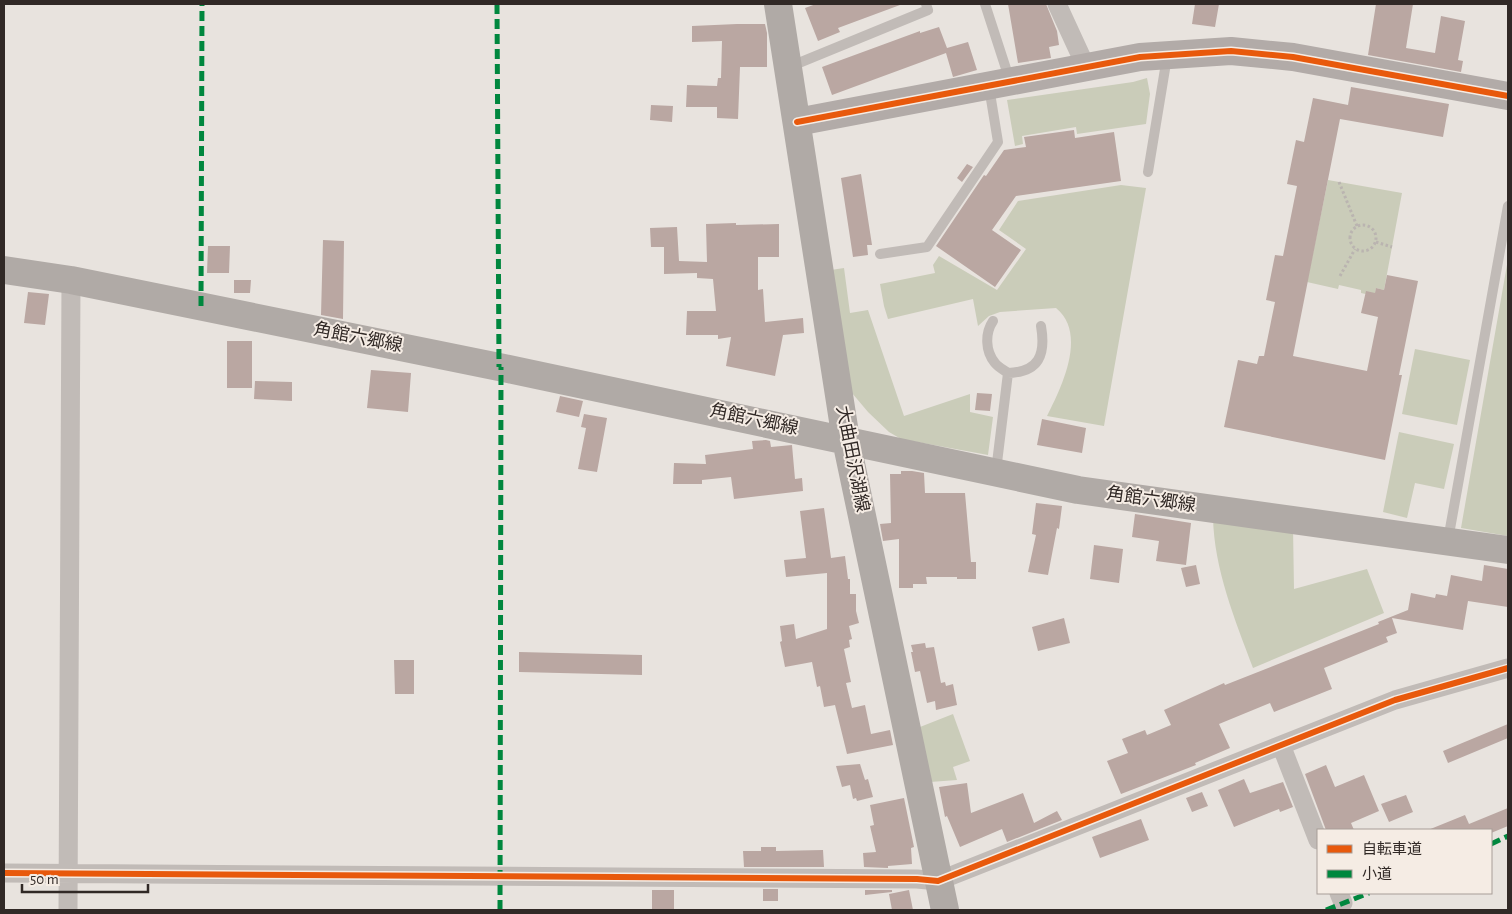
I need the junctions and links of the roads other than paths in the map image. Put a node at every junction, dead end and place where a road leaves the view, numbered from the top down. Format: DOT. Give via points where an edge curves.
graph roads {
  1 [pos="926,4"];
  2 [pos="985,4"];
  3 [pos="1057,4"];
  4 [pos="781,5"];
  5 [pos="1167,55"];
  6 [pos="1086,67"];
  7 [pos="788,68"];
  8 [pos="1000,84"];
  9 [pos="1508,96"];
  10 [pos="797,122"];
  11 [pos="1148,172"];
  12 [pos="1508,206"];
  13 [pos="880,254"];
  14 [pos="4,270"];
  15 [pos="71,280"];
  16 [pos="993,321"];
  17 [pos="1041,326"];
  18 [pos="1008,374"];
  19 [pos="846,440"];
  20 [pos="996,472"];
  21 [pos="1447,540"];
  22 [pos="1508,550"];
  23 [pos="1508,668"];
  24 [pos="1281,745"];
  25 [pos="1317,837"];
  26 [pos="4,873"];
  27 [pos="68,873"];
  28 [pos="938,881"];
  29 [pos="68,910"];
  30 [pos="945,910"];
  1 -- 7 [label="lane" via="928,10"];
  2 -- 8 [label="lane"];
  3 -- 6 [label="street"];
  4 -- 7 [label="main road, 大曲田沢湖線"];
  5 -- 6 [label="street"];
  5 -- 9 [label="street" via="1230,51 1293,57"];
  5 -- 11 [label="lane"];
  6 -- 8 [label="street"];
  7 -- 10 [label="main road, 大曲田沢湖線"];
  8 -- 10 [label="street"];
  8 -- 13 [label="lane" via="998,142 926,247"];
  10 -- 19 [label="main road, 大曲田沢湖線"];
  12 -- 21 [label="lane"];
  14 -- 15 [label="main road, 角館六郷線"];
  15 -- 19 [label="main road, 角館六郷線"];
  15 -- 27 [label="street"];
  16 -- 18 [label="lane" via="987,329 989,350 994,363"];
  17 -- 18 [label="lane" via="1043,340 1034,366 1022,373"];
  18 -- 20 [label="lane"];
  19 -- 20 [label="main road, 角館六郷線"];
  19 -- 28 [label="main road, 大曲田沢湖線"];
  20 -- 21 [label="main road, 角館六郷線" via="1078,490"];
  21 -- 22 [label="main road, 角館六郷線"];
  23 -- 24 [label="street" via="1395,700"];
  24 -- 25 [label="street"];
  24 -- 28 [label="street"];
  26 -- 27 [label="street"];
  27 -- 28 [label="street"];
  27 -- 29 [label="street"];
  28 -- 30 [label="main road, 大曲田沢湖線"];
}
